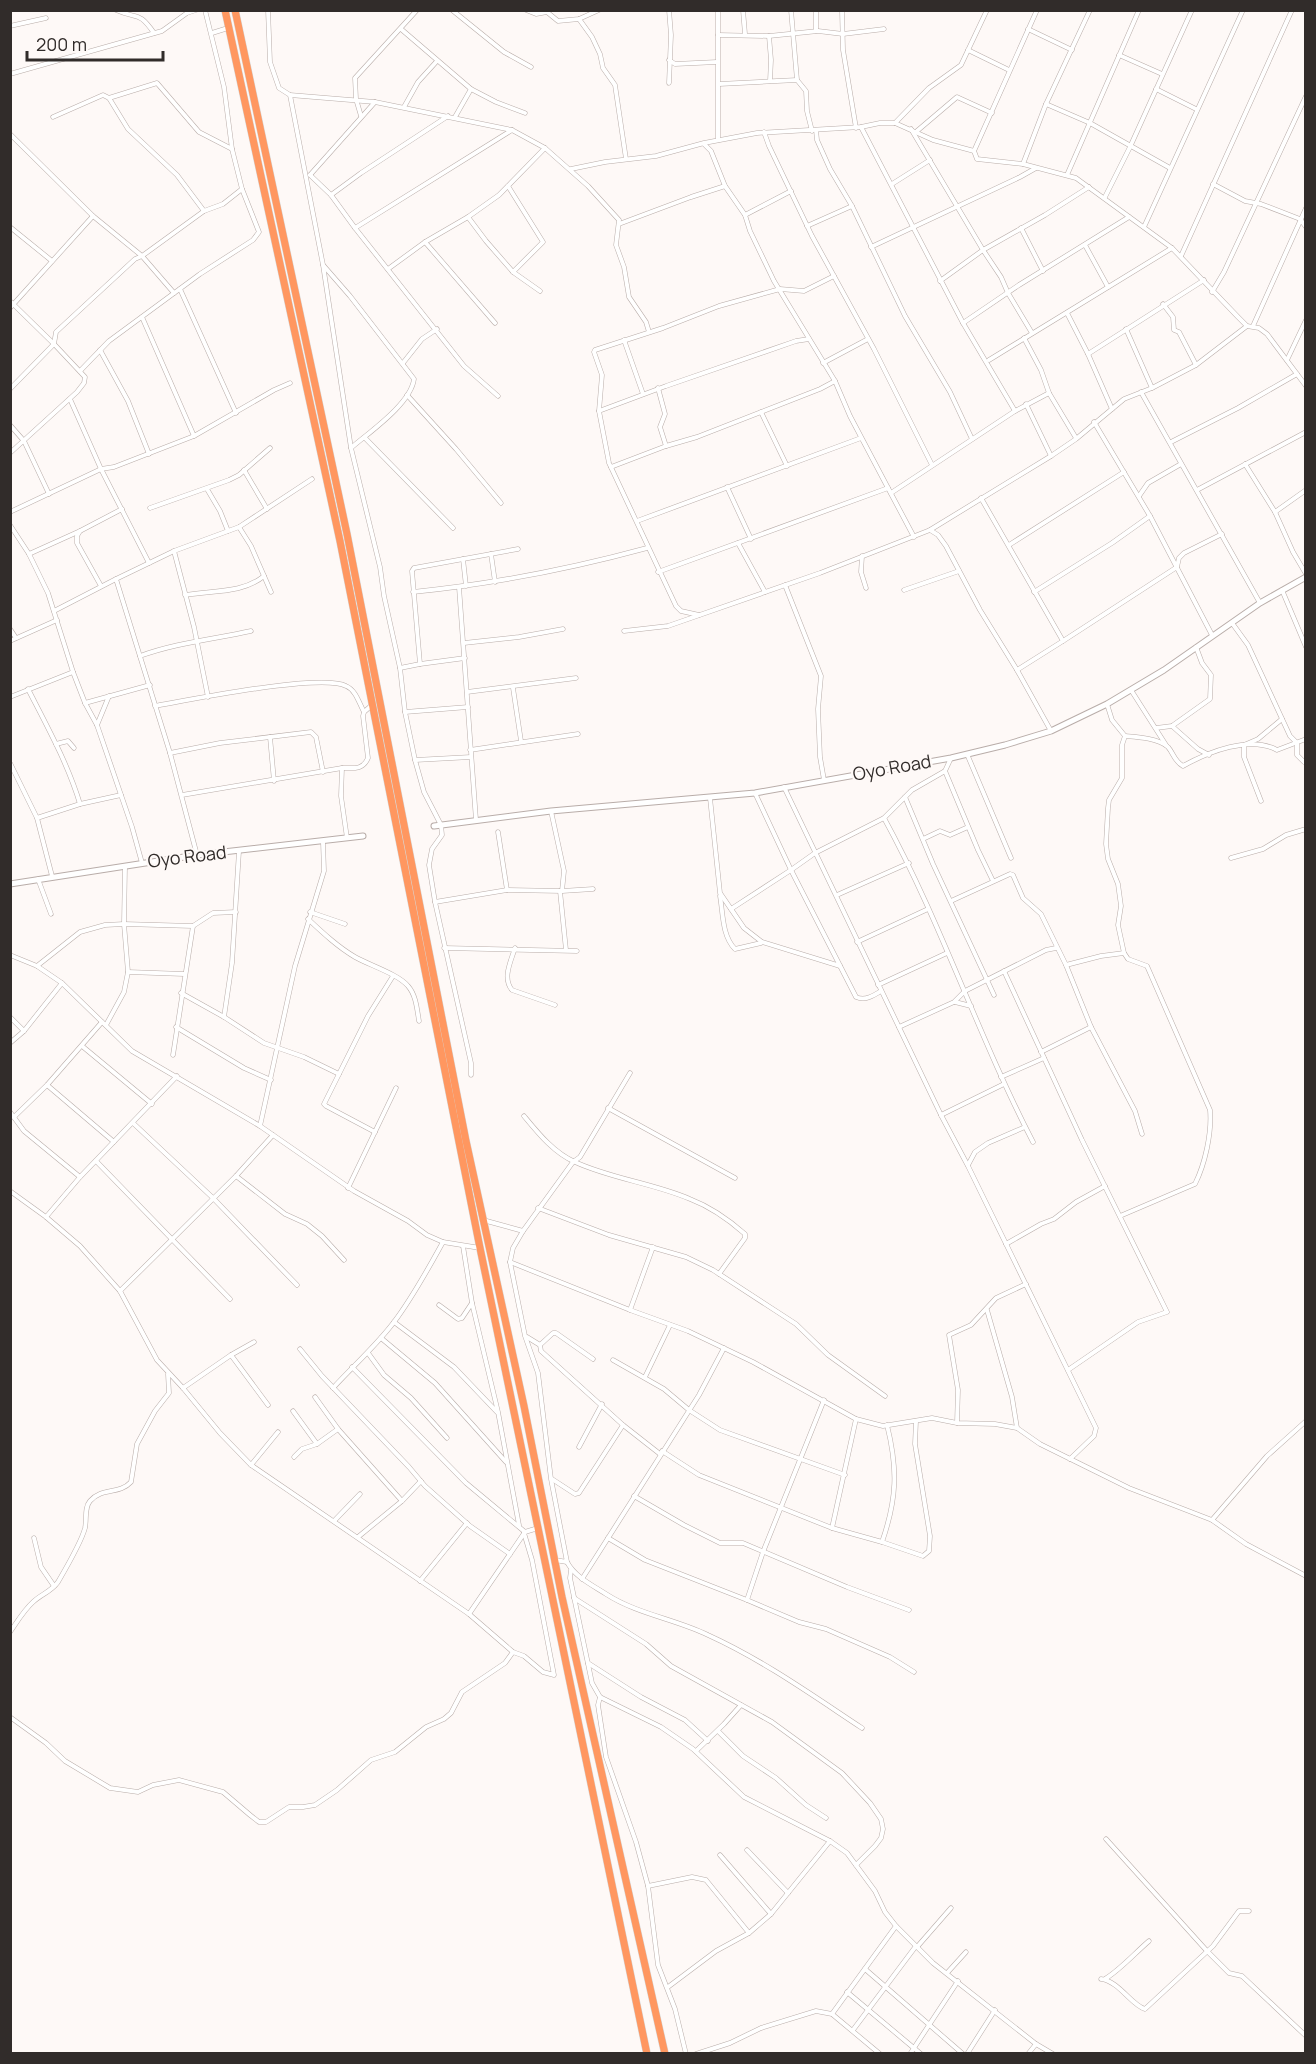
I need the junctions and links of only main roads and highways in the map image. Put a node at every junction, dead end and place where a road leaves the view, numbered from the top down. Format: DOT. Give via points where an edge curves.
graph roads {
  1 [pos="225,10"];
  2 [pos="235,10"];
  3 [pos="463,1142"];
  4 [pos="647,2054"];
  5 [pos="665,2054"];
  1 -- 3 [label="highway" via="323,459"];
  2 -- 3 [label="highway" via="347,534"];
  3 -- 4 [label="highway" via="480,1248"];
  3 -- 5 [label="highway"];
}
